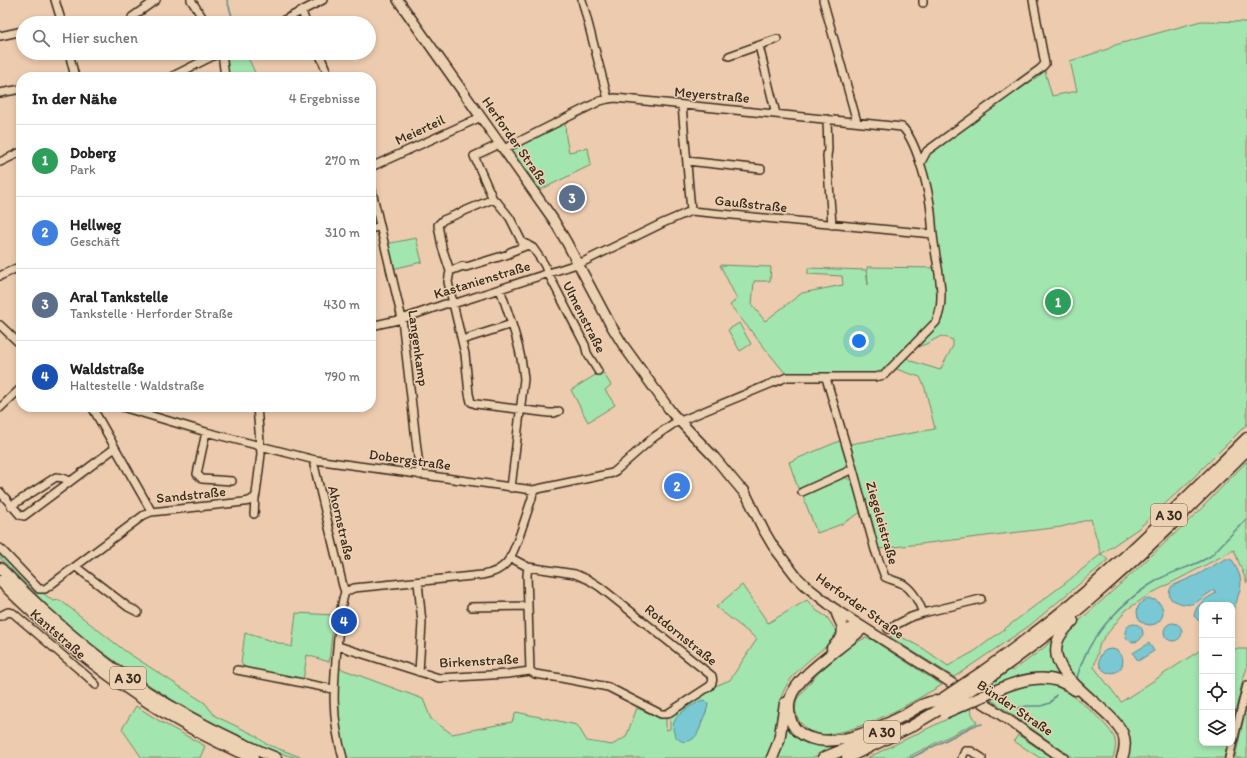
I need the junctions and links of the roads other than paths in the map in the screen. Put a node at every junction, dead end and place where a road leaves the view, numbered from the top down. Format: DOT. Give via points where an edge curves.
graph roads {
  1 [pos="55,0"];
  2 [pos="156,0"];
  3 [pos="191,0"];
  4 [pos="323,0"];
  5 [pos="398,0"];
  6 [pos="582,0"];
  7 [pos="823,0"];
  8 [pos="1033,0"];
  9 [pos="302,11"];
  10 [pos="59,16"];
  11 [pos="133,16"];
  12 [pos="201,16"];
  13 [pos="292,16"];
  14 [pos="304,16"];
  15 [pos="16,33"];
  16 [pos="0,36"];
  17 [pos="776,39"];
  18 [pos="758,46"];
  19 [pos="729,56"];
  20 [pos="71,60"];
  21 [pos="206,60"];
  22 [pos="221,60"];
  23 [pos="322,60"];
  24 [pos="74,72"];
  25 [pos="181,72"];
  26 [pos="224,72"];
  27 [pos="326,72"];
  28 [pos="16,90"];
  29 [pos="0,93"];
  30 [pos="608,99"];
  31 [pos="682,105"];
  32 [pos="776,114"];
  33 [pos="481,117"];
  34 [pos="827,119"];
  35 [pos="857,122"];
  36 [pos="502,147"];
  37 [pos="916,150"];
  38 [pos="927,152"];
  39 [pos="16,154"];
  40 [pos="687,161"];
  41 [pos="0,162"];
  42 [pos="920,164"];
  43 [pos="376,165"];
  44 [pos="761,169"];
  45 [pos="493,199"];
  46 [pos="376,209"];
  47 [pos="691,211"];
  48 [pos="832,225"];
  49 [pos="380,226"];
  50 [pos="376,227"];
  51 [pos="933,234"];
  52 [pos="528,245"];
  53 [pos="578,263"];
  54 [pos="16,268"];
  55 [pos="450,271"];
  56 [pos="548,273"];
  57 [pos="0,276"];
  58 [pos="500,289"];
  59 [pos="453,304"];
  60 [pos="402,319"];
  61 [pos="512,324"];
  62 [pos="0,325"];
  63 [pos="376,325"];
  64 [pos="16,340"];
  65 [pos="462,340"];
  66 [pos="598,371"];
  67 [pos="826,378"];
  68 [pos="16,392"];
  69 [pos="1,405"];
  70 [pos="521,410"];
  71 [pos="559,411"];
  72 [pos="96,412"];
  73 [pos="139,412"];
  74 [pos="258,412"];
  75 [pos="681,422"];
  76 [pos="206,432"];
  77 [pos="1247,438"];
  78 [pos="261,446"];
  79 [pos="115,448"];
  80 [pos="1247,450"];
  81 [pos="315,460"];
  82 [pos="853,469"];
  83 [pos="420,475"];
  84 [pos="70,481"];
  85 [pos="232,481"];
  86 [pos="511,488"];
  87 [pos="532,490"];
  88 [pos="0,492"];
  89 [pos="802,492"];
  90 [pos="254,498"];
  91 [pos="11,506"];
  92 [pos="151,512"];
  93 [pos="254,514"];
  94 [pos="0,548"];
  95 [pos="511,558"];
  96 [pos="76,567"];
  97 [pos="528,567"];
  98 [pos="0,568"];
  99 [pos="0,581"];
  100 [pos="418,582"];
  101 [pos="345,592"];
  102 [pos="1093,597"];
  103 [pos="981,599"];
  104 [pos="528,606"];
  105 [pos="471,607"];
  106 [pos="836,610"];
  107 [pos="138,612"];
  108 [pos="923,613"];
  109 [pos="0,616"];
  110 [pos="863,628"];
  111 [pos="888,629"];
  112 [pos="842,636"];
  113 [pos="338,646"];
  114 [pos="237,670"];
  115 [pos="530,671"];
  116 [pos="419,672"];
  117 [pos="982,677"];
  118 [pos="950,682"];
  119 [pos="1247,685"];
  120 [pos="96,686"];
  121 [pos="334,689"];
  122 [pos="942,707"];
  123 [pos="253,758"];
  124 [pos="276,758"];
  125 [pos="343,758"];
  126 [pos="772,758"];
  127 [pos="823,758"];
  128 [pos="847,758"];
  129 [pos="962,758"];
  130 [pos="982,758"];
  131 [pos="1063,758"];
  132 [pos="1116,758"];
  133 [pos="1122,758"];
  134 [pos="1229,758"];
  1 -- 10 [label="street"];
  2 -- 11 [label="street"];
  3 -- 12 [label="street"];
  4 -- 9 [label="street"];
  5 -- 33 [label="main road, Herforder Straße"];
  6 -- 30 [label="street"];
  7 -- 35 [label="street"];
  8 -- 38 [label="street" via="1045,64"];
  9 -- 13 [label="street"];
  9 -- 14 [label="street"];
  15 -- 16 [label="street"];
  17 -- 18 [label="street"];
  18 -- 19 [label="street"];
  18 -- 32 [label="street"];
  20 -- 24 [label="street"];
  21 -- 25 [label="street"];
  22 -- 26 [label="street"];
  23 -- 27 [label="street"];
  28 -- 29 [label="street"];
  30 -- 31 [label="street, Meyerstraße"];
  30 -- 36 [label="street, Meyerstraße"];
  31 -- 32 [label="street, Meyerstraße"];
  31 -- 40 [label="street"];
  32 -- 34 [label="street, Meyerstraße"];
  33 -- 36 [label="main road, Herforder Straße"];
  33 -- 43 [label="street, Meierteil"];
  34 -- 35 [label="street, Meyerstraße"];
  34 -- 48 [label="street"];
  35 -- 37 [label="street, Meyerstraße" via="902,126"];
  36 -- 45 [label="street, Meyerstraße" via="474,156"];
  36 -- 53 [label="main road, Herforder Straße" via="553,219"];
  37 -- 38 [label="street"];
  37 -- 42 [label="street, Meyerstraße"];
  38 -- 42 [label="street"];
  39 -- 41 [label="street"];
  40 -- 44 [label="street"];
  40 -- 47 [label="street"];
  42 -- 51 [label="street, Meyerstraße" via="930,204"];
  45 -- 52 [label="street, Ulmenstraße" via="510,218 522,242"];
  45 -- 55 [label="street" via="438,225"];
  46 -- 49 [label="street, Langenkamp"];
  47 -- 48 [label="street, Gaußstraße"];
  47 -- 53 [label="street, Gaußstraße"];
  48 -- 51 [label="street, Gaußstraße"];
  49 -- 50 [label="street"];
  49 -- 60 [label="street, Langenkamp"];
  51 -- 67 [label="street, Meyerstraße" via="940,289 940,311 936,322 884,375"];
  52 -- 55 [label="street" via="509,254"];
  52 -- 56 [label="street, Ulmenstraße" via="533,248"];
  53 -- 56 [label="street, Kastanienstraße"];
  53 -- 75 [label="main road, Herforder Straße" via="622,345"];
  54 -- 57 [label="street"];
  55 -- 59 [label="street" via="448,282"];
  56 -- 58 [label="street, Kastanienstraße"];
  56 -- 66 [label="street, Ulmenstraße"];
  58 -- 59 [label="street, Kastanienstraße"];
  58 -- 61 [label="street"];
  59 -- 60 [label="street, Kastanienstraße" via="445,304"];
  59 -- 65 [label="street"];
  60 -- 63 [label="street, Kastanienstraße"];
  60 -- 83 [label="street, Langenkamp"];
  61 -- 65 [label="street"];
  61 -- 70 [label="street" via="523,365"];
  62 -- 64 [label="street"];
  65 -- 70 [label="street" via="468,394 472,402"];
  67 -- 75 [label="street, Dobergstraße" via="787,377"];
  67 -- 82 [label="street, Ziegeleistraße"];
  68 -- 69 [label="street"];
  70 -- 71 [label="street" via="554,413"];
  70 -- 86 [label="street"];
  72 -- 79 [label="street"];
  73 -- 76 [label="street, Dobergstraße"];
  74 -- 78 [label="street"];
  75 -- 87 [label="street, Dobergstraße" via="673,424 654,437 613,473"];
  75 -- 106 [label="main road, Herforder Straße" via="745,494 773,546 796,576"];
  76 -- 78 [label="street, Dobergstraße"];
  76 -- 85 [label="street" via="197,474 202,480"];
  77 -- 117 [label="highway, A 30" via="1089,589"];
  78 -- 81 [label="street, Dobergstraße"];
  78 -- 90 [label="street"];
  79 -- 84 [label="street"];
  79 -- 92 [label="street"];
  80 -- 102 [label="highway, A 30"];
  81 -- 83 [label="street, Dobergstraße"];
  81 -- 101 [label="street, Ahornstraße" via="314,465"];
  82 -- 89 [label="street, Ziegeleistraße"];
  82 -- 108 [label="street, Ziegeleistraße" via="885,577 908,588"];
  83 -- 86 [label="street, Dobergstraße"];
  84 -- 91 [label="street" via="56,477"];
  84 -- 91 [label="street" via="24,516"];
  86 -- 87 [label="street, Dobergstraße"];
  87 -- 95 [label="street" via="532,498"];
  88 -- 91 [label="street"];
  90 -- 92 [label="street, Sandstraße" via="244,502"];
  90 -- 93 [label="street"];
  92 -- 96 [label="street, Sandstraße"];
  94 -- 96 [label="street, Sandstraße" via="39,589 45,589"];
  95 -- 97 [label="street, Rotdornstraße"];
  95 -- 100 [label="street" via="490,574"];
  96 -- 107 [label="street"];
  97 -- 104 [label="street"];
  97 -- 115 [label="street, Rotdornstraße" via="575,574 589,580 713,679 710,686 667,714 662,714 608,688"];
  98 -- 124 [label="highway, A 30" via="71,635 128,678 166,704"];
  99 -- 123 [label="highway, A 30" via="66,642 124,686 202,734"];
  100 -- 101 [label="street" via="354,588"];
  100 -- 116 [label="street" via="422,623"];
  101 -- 113 [label="street"];
  102 -- 117 [label="highway, A 30" via="1048,634"];
  102 -- 133 [label="highway" via="1090,606 1063,632 1058,641 1057,656 1070,680 1117,724 1125,743"];
  103 -- 108 [label="street"];
  104 -- 105 [label="street"];
  104 -- 115 [label="street"];
  106 -- 110 [label="main road, Herforder Straße"];
  106 -- 112 [label="highway" via="844,630"];
  108 -- 111 [label="street"];
  109 -- 120 [label="street, Kantstraße" via="8,612 13,613"];
  110 -- 112 [label="highway" via="854,627"];
  110 -- 118 [label="main road, Herforder Straße"];
  110 -- 122 [label="highway" via="811,671 794,690 790,700 790,720 799,732 815,740 833,741 880,726 931,700"];
  112 -- 126 [label="highway" via="797,679 792,687 784,708 779,740"];
  113 -- 116 [label="street, Birkenstraße"];
  113 -- 121 [label="street"];
  114 -- 121 [label="street"];
  115 -- 116 [label="street, Birkenstraße" via="439,678"];
  117 -- 122 [label="highway, A 30, bridge"];
  118 -- 131 [label="main road, Bünder Straße"];
  119 -- 134 [label="street"];
  121 -- 125 [label="street" via="337,733"];
  122 -- 127 [label="highway, A 30" via="905,720"];
  122 -- 128 [label="highway, A 30" via="910,727"];
  122 -- 132 [label="highway, bridge" via="1020,681 1037,678 1054,680 1072,687 1114,727 1119,736 1120,746"];
  129 -- 130 [label="street" via="965,751 971,751"];
}
